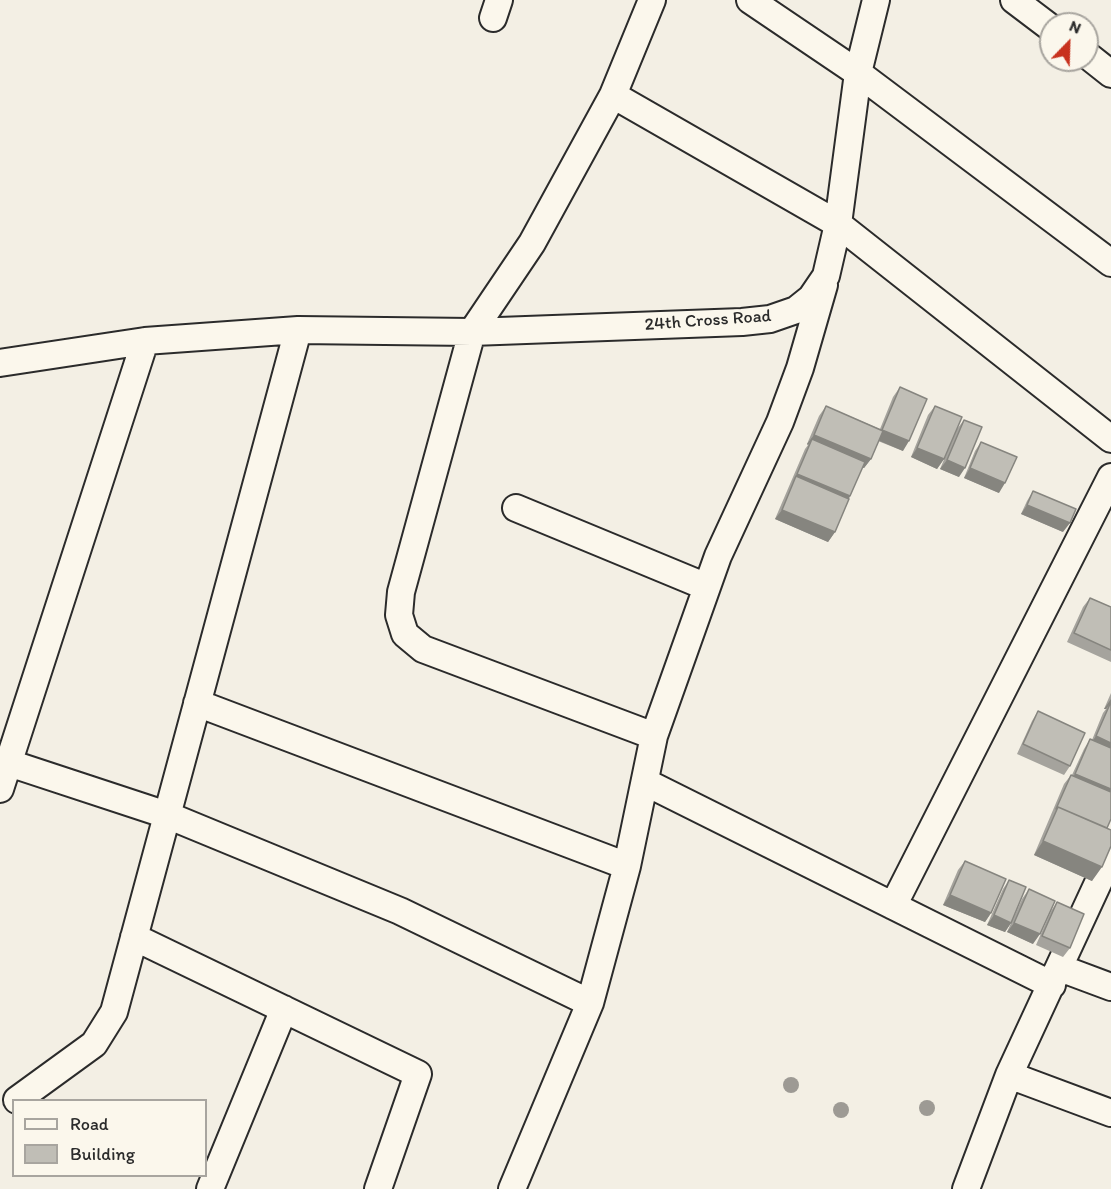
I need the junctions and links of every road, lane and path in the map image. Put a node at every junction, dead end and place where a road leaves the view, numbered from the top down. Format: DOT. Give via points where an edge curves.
graph roads {
  1 [pos="652,0"];
  2 [pos="750,0"];
  3 [pos="876,0"];
  4 [pos="1014,0"];
  5 [pos="1039,19"];
  6 [pos="1099,64"];
  7 [pos="858,73"];
  8 [pos="1111,74"];
  9 [pos="613,95"];
  10 [pos="838,224"];
  11 [pos="1111,263"];
  12 [pos="826,276"];
  13 [pos="298,330"];
  14 [pos="472,332"];
  15 [pos="145,341"];
  16 [pos="0,363"];
  17 [pos="1111,439"];
  18 [pos="1111,477"];
  19 [pos="516,508"];
  20 [pos="707,587"];
  21 [pos="197,703"];
  22 [pos="654,736"];
  23 [pos="4,761"];
  24 [pos="645,783"];
  25 [pos="0,789"];
  26 [pos="167,815"];
  27 [pos="1111,855"];
  28 [pos="627,866"];
  29 [pos="893,906"];
  30 [pos="134,937"];
  31 [pos="1056,977"];
  32 [pos="1111,987"];
  33 [pos="590,1003"];
  34 [pos="284,1009"];
  35 [pos="1009,1075"];
  36 [pos="21,1099"];
  37 [pos="1111,1113"];
  38 [pos="969,1188"];
  39 [pos="210,1189"];
  40 [pos="378,1189"];
  41 [pos="512,1189"];
  1 -- 9 [label="street"];
  2 -- 7 [label="street"];
  3 -- 7 [label="street, 24th Cross Road"];
  4 -- 5 [label="street"];
  6 -- 8 [label="street"];
  7 -- 10 [label="street, 24th Cross Road"];
  7 -- 11 [label="street"];
  9 -- 10 [label="street"];
  9 -- 14 [label="street" via="532,243"];
  10 -- 12 [label="street, 24th Cross Road"];
  10 -- 17 [label="street"];
  12 -- 14 [label="street, 24th Cross Road" via="811,298 796,310 770,319"];
  12 -- 20 [label="street" via="796,379"];
  13 -- 14 [label="street, 24th Cross Road"];
  13 -- 15 [label="street, 24th Cross Road"];
  13 -- 21 [label="street"];
  14 -- 22 [label="street" via="401,592 399,615 405,634 423,649 449,660"];
  15 -- 16 [label="street, 24th Cross Road"];
  15 -- 23 [label="street"];
  18 -- 29 [label="street"];
  19 -- 20 [label="street"];
  20 -- 22 [label="street"];
  21 -- 26 [label="street"];
  21 -- 28 [label="street"];
  22 -- 24 [label="street"];
  23 -- 25 [label="street"];
  23 -- 26 [label="street"];
  24 -- 28 [label="street"];
  24 -- 29 [label="street"];
  26 -- 30 [label="street"];
  26 -- 33 [label="street" via="400,911"];
  27 -- 31 [label="street"];
  28 -- 33 [label="street"];
  29 -- 31 [label="street"];
  30 -- 34 [label="street"];
  30 -- 36 [label="street" via="114,1012 94,1044"];
  31 -- 32 [label="street"];
  31 -- 35 [label="street"];
  33 -- 41 [label="street"];
  34 -- 39 [label="street"];
  34 -- 40 [label="street" via="418,1074"];
  35 -- 37 [label="street"];
  35 -- 38 [label="street"];
}
